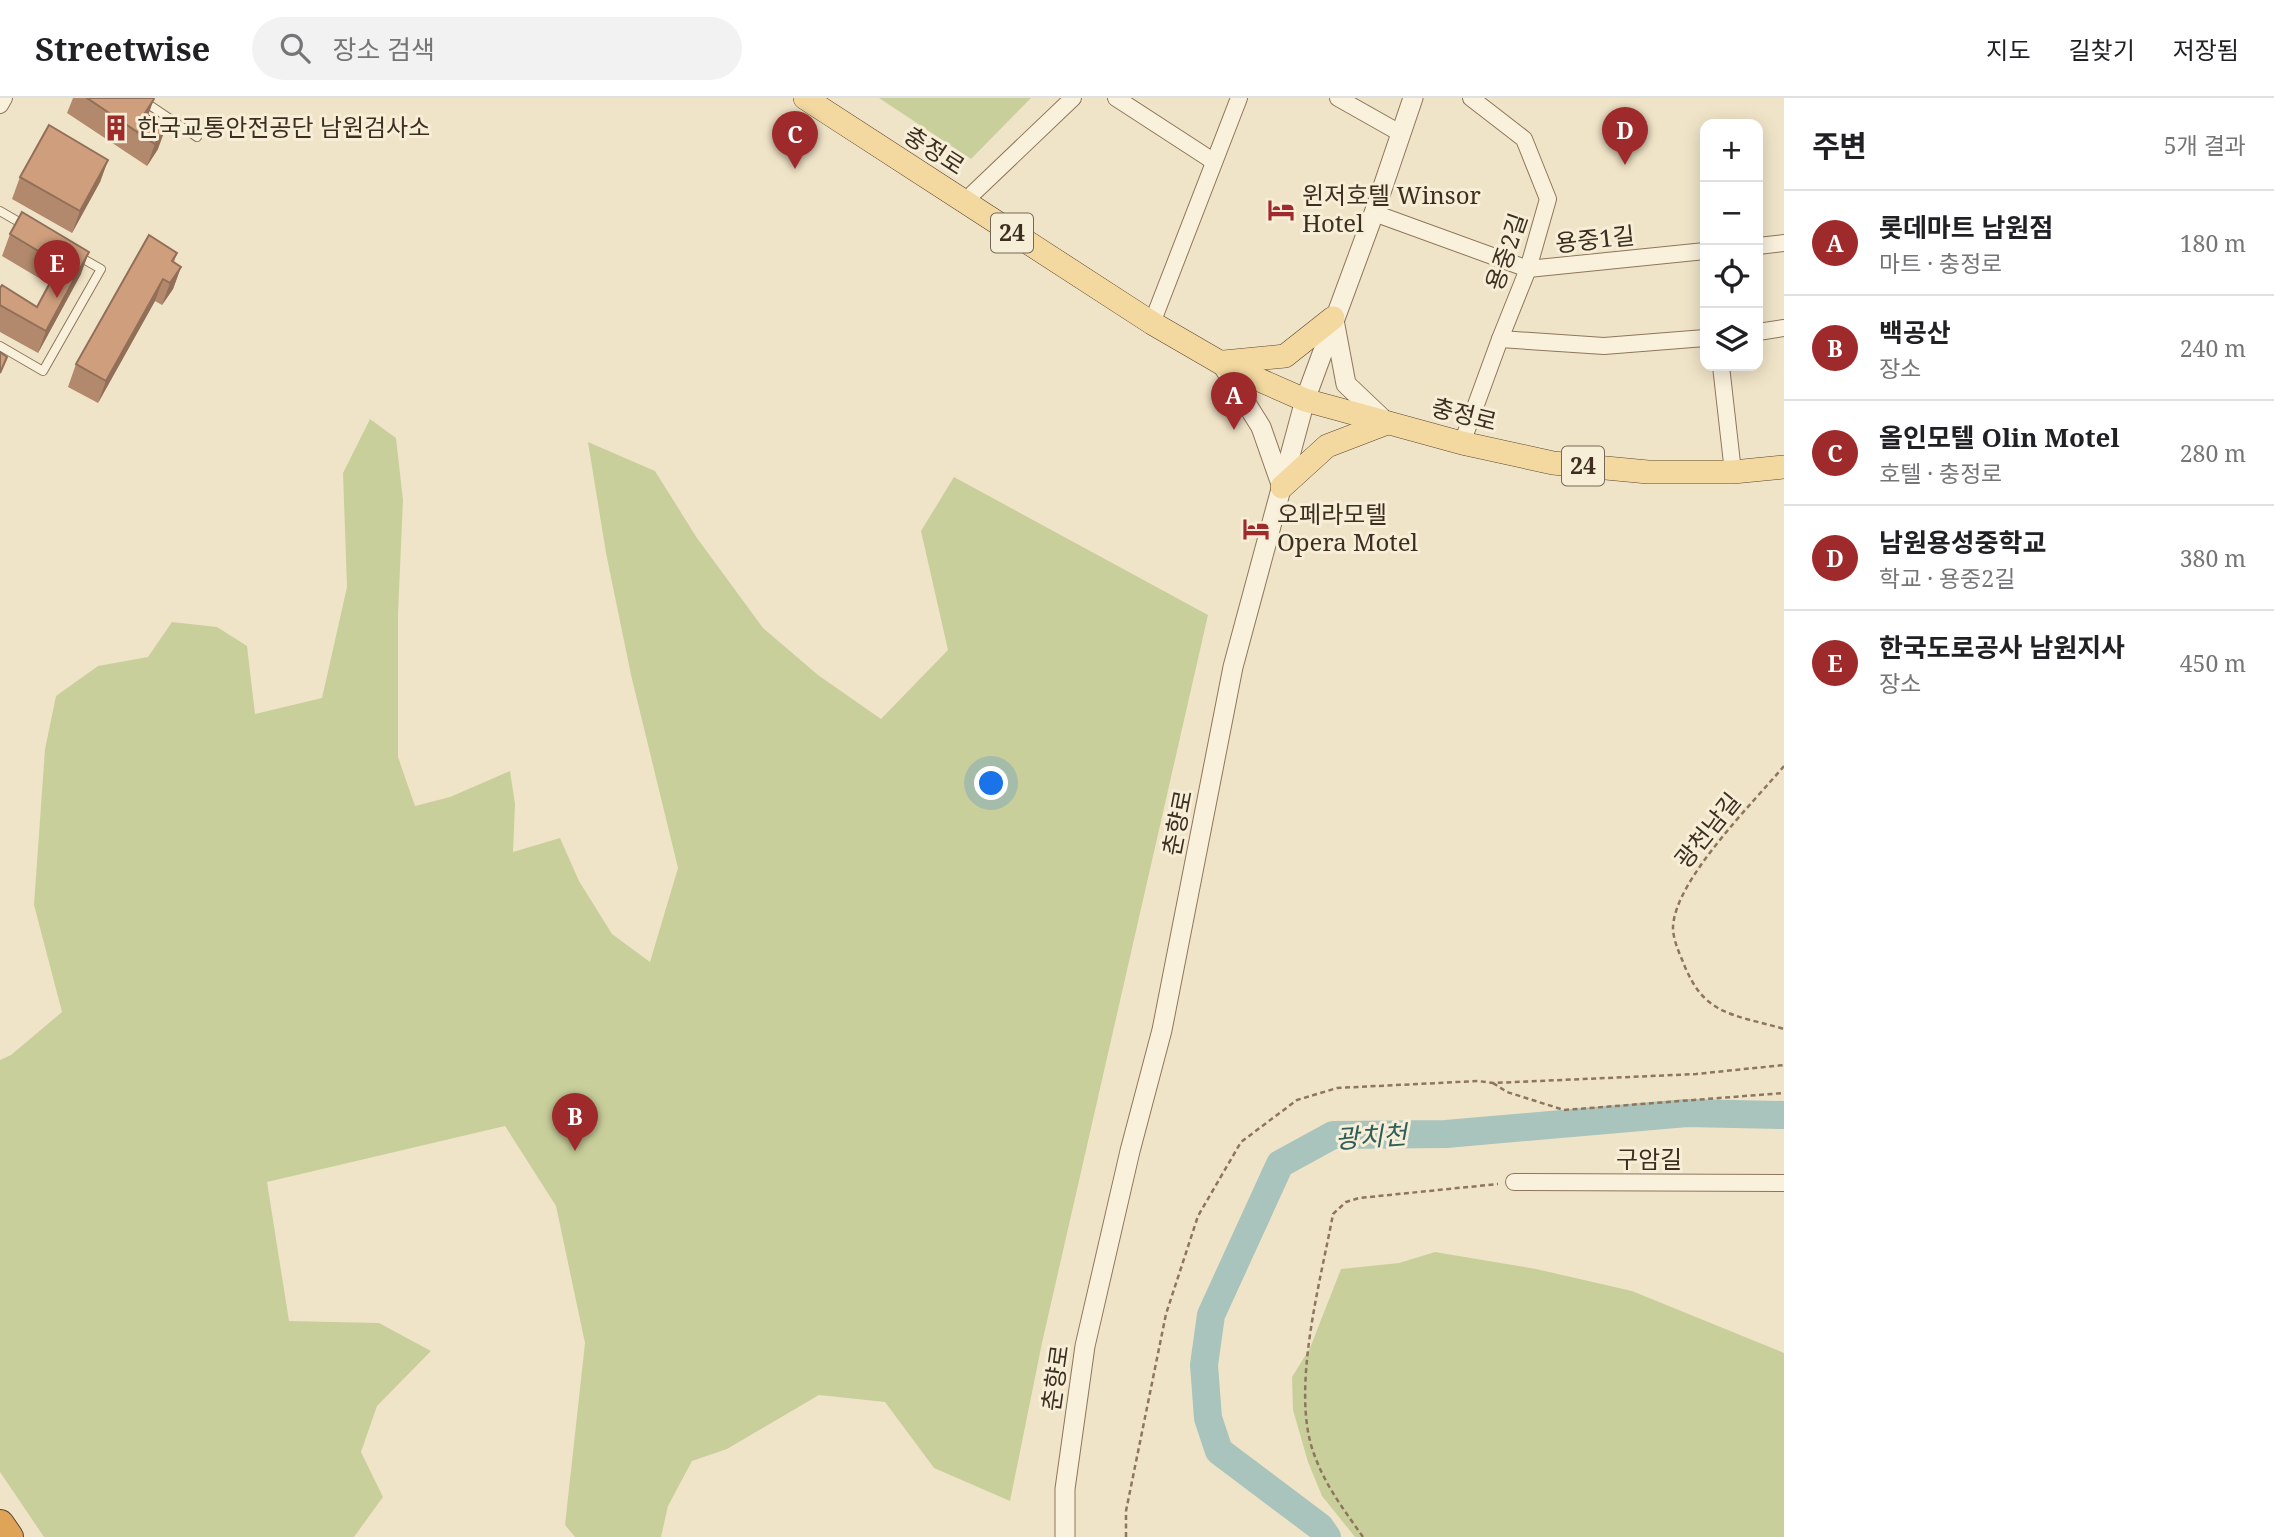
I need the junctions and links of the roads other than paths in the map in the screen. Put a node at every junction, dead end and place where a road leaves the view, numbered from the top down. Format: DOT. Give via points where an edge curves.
graph roads {
  1 [pos="4,98"];
  2 [pos="139,98"];
  3 [pos="806,98"];
  4 [pos="1073,98"];
  5 [pos="1115,98"];
  6 [pos="1239,98"];
  7 [pos="1338,98"];
  8 [pos="1413,98"];
  9 [pos="1471,98"];
  10 [pos="0,105"];
  11 [pos="1399,134"];
  12 [pos="197,137"];
  13 [pos="1213,161"];
  14 [pos="964,202"];
  15 [pos="0,211"];
  16 [pos="1374,213"];
  17 [pos="34,230"];
  18 [pos="1784,243"];
  19 [pos="1763,245"];
  20 [pos="67,250"];
  21 [pos="1700,252"];
  22 [pos="1528,270"];
  23 [pos="1333,318"];
  24 [pos="1152,323"];
  25 [pos="1784,328"];
  26 [pos="1763,331"];
  27 [pos="1700,338"];
  28 [pos="1500,339"];
  29 [pos="0,346"];
  30 [pos="1222,363"];
  31 [pos="1722,371"];
  32 [pos="1305,400"];
  33 [pos="1387,423"];
  34 [pos="1462,443"];
  35 [pos="1784,467"];
  36 [pos="1733,472"];
  37 [pos="1282,487"];
  38 [pos="1514,1182"];
  39 [pos="1784,1183"];
  40 [pos="0,1524"];
  41 [pos="9,1537"];
  42 [pos="1065,1537"];
  1 -- 10 [label="street"];
  2 -- 12 [label="lane"];
  3 -- 14 [label="main road, 충정로 / 24"];
  4 -- 14 [label="street, 충정로"];
  5 -- 13 [label="street"];
  6 -- 13 [label="street"];
  7 -- 11 [label="street"];
  8 -- 11 [label="street, 춘향로"];
  9 -- 22 [label="street, 용중2길" via="1524,139 1548,199"];
  11 -- 16 [label="street, 춘향로"];
  13 -- 24 [label="street"];
  14 -- 24 [label="main road, 충정로 / 24"];
  15 -- 17 [label="lane"];
  16 -- 22 [label="street, 용중1길"];
  16 -- 23 [label="street, 춘향로"];
  18 -- 19 [label="street"];
  20 -- 29 [label="lane" via="101,269 43,371"];
  21 -- 22 [label="street, 용중1길"];
  22 -- 28 [label="street, 용중2길"];
  23 -- 30 [label="main road" via="1285,356"];
  23 -- 32 [label="street, 춘향로"];
  23 -- 33 [label="street" via="1346,384"];
  24 -- 30 [label="main road, 충정로 / 24"];
  25 -- 26 [label="street"];
  27 -- 28 [label="street" via="1604,346"];
  28 -- 34 [label="street, 용중2길"];
  30 -- 32 [label="main road, 충정로 / 24"];
  30 -- 37 [label="street" via="1261,428"];
  31 -- 36 [label="street"];
  32 -- 33 [label="main road, 충정로 / 24"];
  32 -- 37 [label="street, 춘향로"];
  33 -- 34 [label="main road, 충정로 / 24"];
  33 -- 37 [label="main road" via="1327,446"];
  34 -- 36 [label="main road, 충정로 / 24" via="1553,463 1647,472"];
  35 -- 36 [label="main road, 충정로 / 24"];
  37 -- 42 [label="street, 춘향로" via="1233,667 1162,1030 1085,1346 1065,1489"];
  38 -- 39 [label="street, 구암길"];
  40 -- 41 [label="highway"];
}
